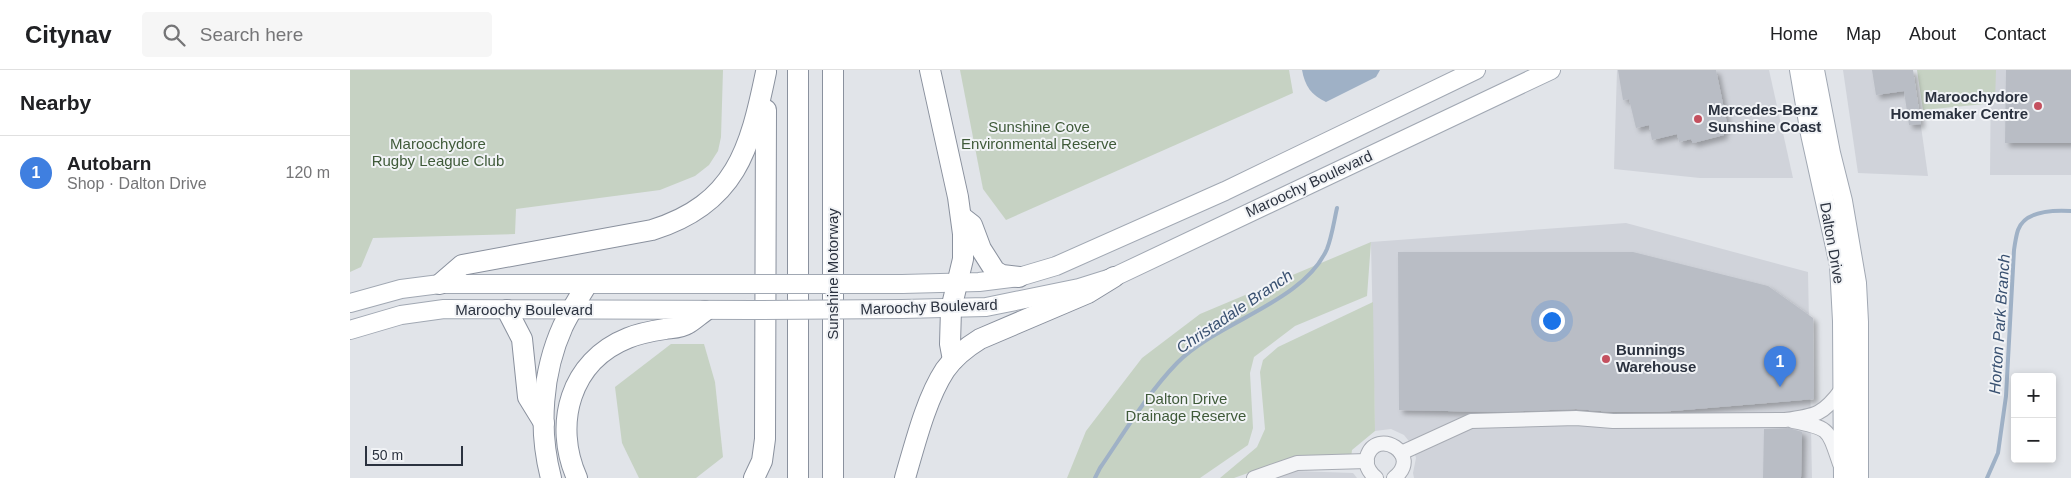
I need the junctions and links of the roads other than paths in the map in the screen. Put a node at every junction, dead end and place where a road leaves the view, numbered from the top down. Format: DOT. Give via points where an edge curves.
graph roads {
  1 [pos="798,70"];
  2 [pos="833,70"];
  3 [pos="930,70"];
  4 [pos="1476,70"];
  5 [pos="1551,70"];
  6 [pos="1793,70"];
  7 [pos="1799,70"];
  8 [pos="1816,70"];
  9 [pos="766,71"];
  10 [pos="1810,134"];
  11 [pos="961,217"];
  12 [pos="1019,276"];
  13 [pos="1114,277"];
  14 [pos="440,284"];
  15 [pos="958,284"];
  16 [pos="586,286"];
  17 [pos="350,303"];
  18 [pos="951,309"];
  19 [pos="507,310"];
  20 [pos="572,310"];
  21 [pos="705,311"];
  22 [pos="350,330"];
  23 [pos="953,360"];
  24 [pos="1842,389"];
  25 [pos="1785,420"];
  26 [pos="544,423"];
  27 [pos="1401,453"];
  28 [pos="1361,461"];
  29 [pos="1398,476"];
  30 [pos="550,478"];
  31 [pos="577,478"];
  32 [pos="754,478"];
  33 [pos="798,478"];
  34 [pos="833,478"];
  35 [pos="906,478"];
  36 [pos="1254,478"];
  37 [pos="1376,478"];
  38 [pos="1849,478"];
  1 -- 33 [label="highway"];
  2 -- 34 [label="highway, Sunshine Motorway"];
  3 -- 11 [label="highway"];
  4 -- 12 [label="main road, Maroochy Boulevard" via="1166,218 1056,266"];
  5 -- 13 [label="main road, Maroochy Boulevard"];
  6 -- 10 [label="main road"];
  7 -- 10 [label="main road, Dalton Drive"];
  8 -- 38 [label="main road, Dalton Drive" via="1857,283 1859,322"];
  9 -- 14 [label="highway" via="755,124 744,154 728,180 694,212 652,230 462,265"];
  9 -- 32 [label="highway" via="766,424 764,449"];
  10 -- 24 [label="main road, Dalton Drive" via="1839,265"];
  11 -- 12 [label="highway" via="972,225 981,249 995,271"];
  11 -- 15 [label="highway" via="963,259"];
  12 -- 15 [label="main road, Maroochy Boulevard"];
  13 -- 18 [label="main road, Maroochy Boulevard" via="1024,301 986,308"];
  13 -- 23 [label="highway" via="1088,293 980,339"];
  14 -- 16 [label="main road, Maroochy Boulevard"];
  14 -- 17 [label="main road, Maroochy Boulevard" via="395,290"];
  15 -- 16 [label="main road, Maroochy Boulevard, bridge"];
  15 -- 18 [label="highway"];
  16 -- 20 [label="highway"];
  18 -- 21 [label="main road, Maroochy Boulevard, bridge"];
  18 -- 23 [label="highway"];
  19 -- 20 [label="main road, Maroochy Boulevard"];
  19 -- 22 [label="main road, Maroochy Boulevard" via="422,311"];
  19 -- 26 [label="highway" via="522,339 528,397"];
  20 -- 21 [label="main road, Maroochy Boulevard"];
  20 -- 26 [label="highway" via="562,328 549,371"];
  21 -- 31 [label="highway" via="686,325 627,338 590,364 571,398 565,425 568,452"];
  23 -- 35 [label="highway" via="937,386"];
  24 -- 25 [label="street" via="1829,407 1816,414"];
  24 -- 38 [label="main road, Dalton Drive"];
  25 -- 27 [label="street" via="1613,421 1576,418 1471,421"];
  25 -- 38 [label="street" via="1821,427 1831,438"];
  26 -- 30 [label="highway"];
  27 -- 28 [label="street" via="1391,444 1380,444"];
  27 -- 29 [label="street" via="1404,463"];
  28 -- 36 [label="street" via="1297,463"];
  28 -- 37 [label="street"];
}
